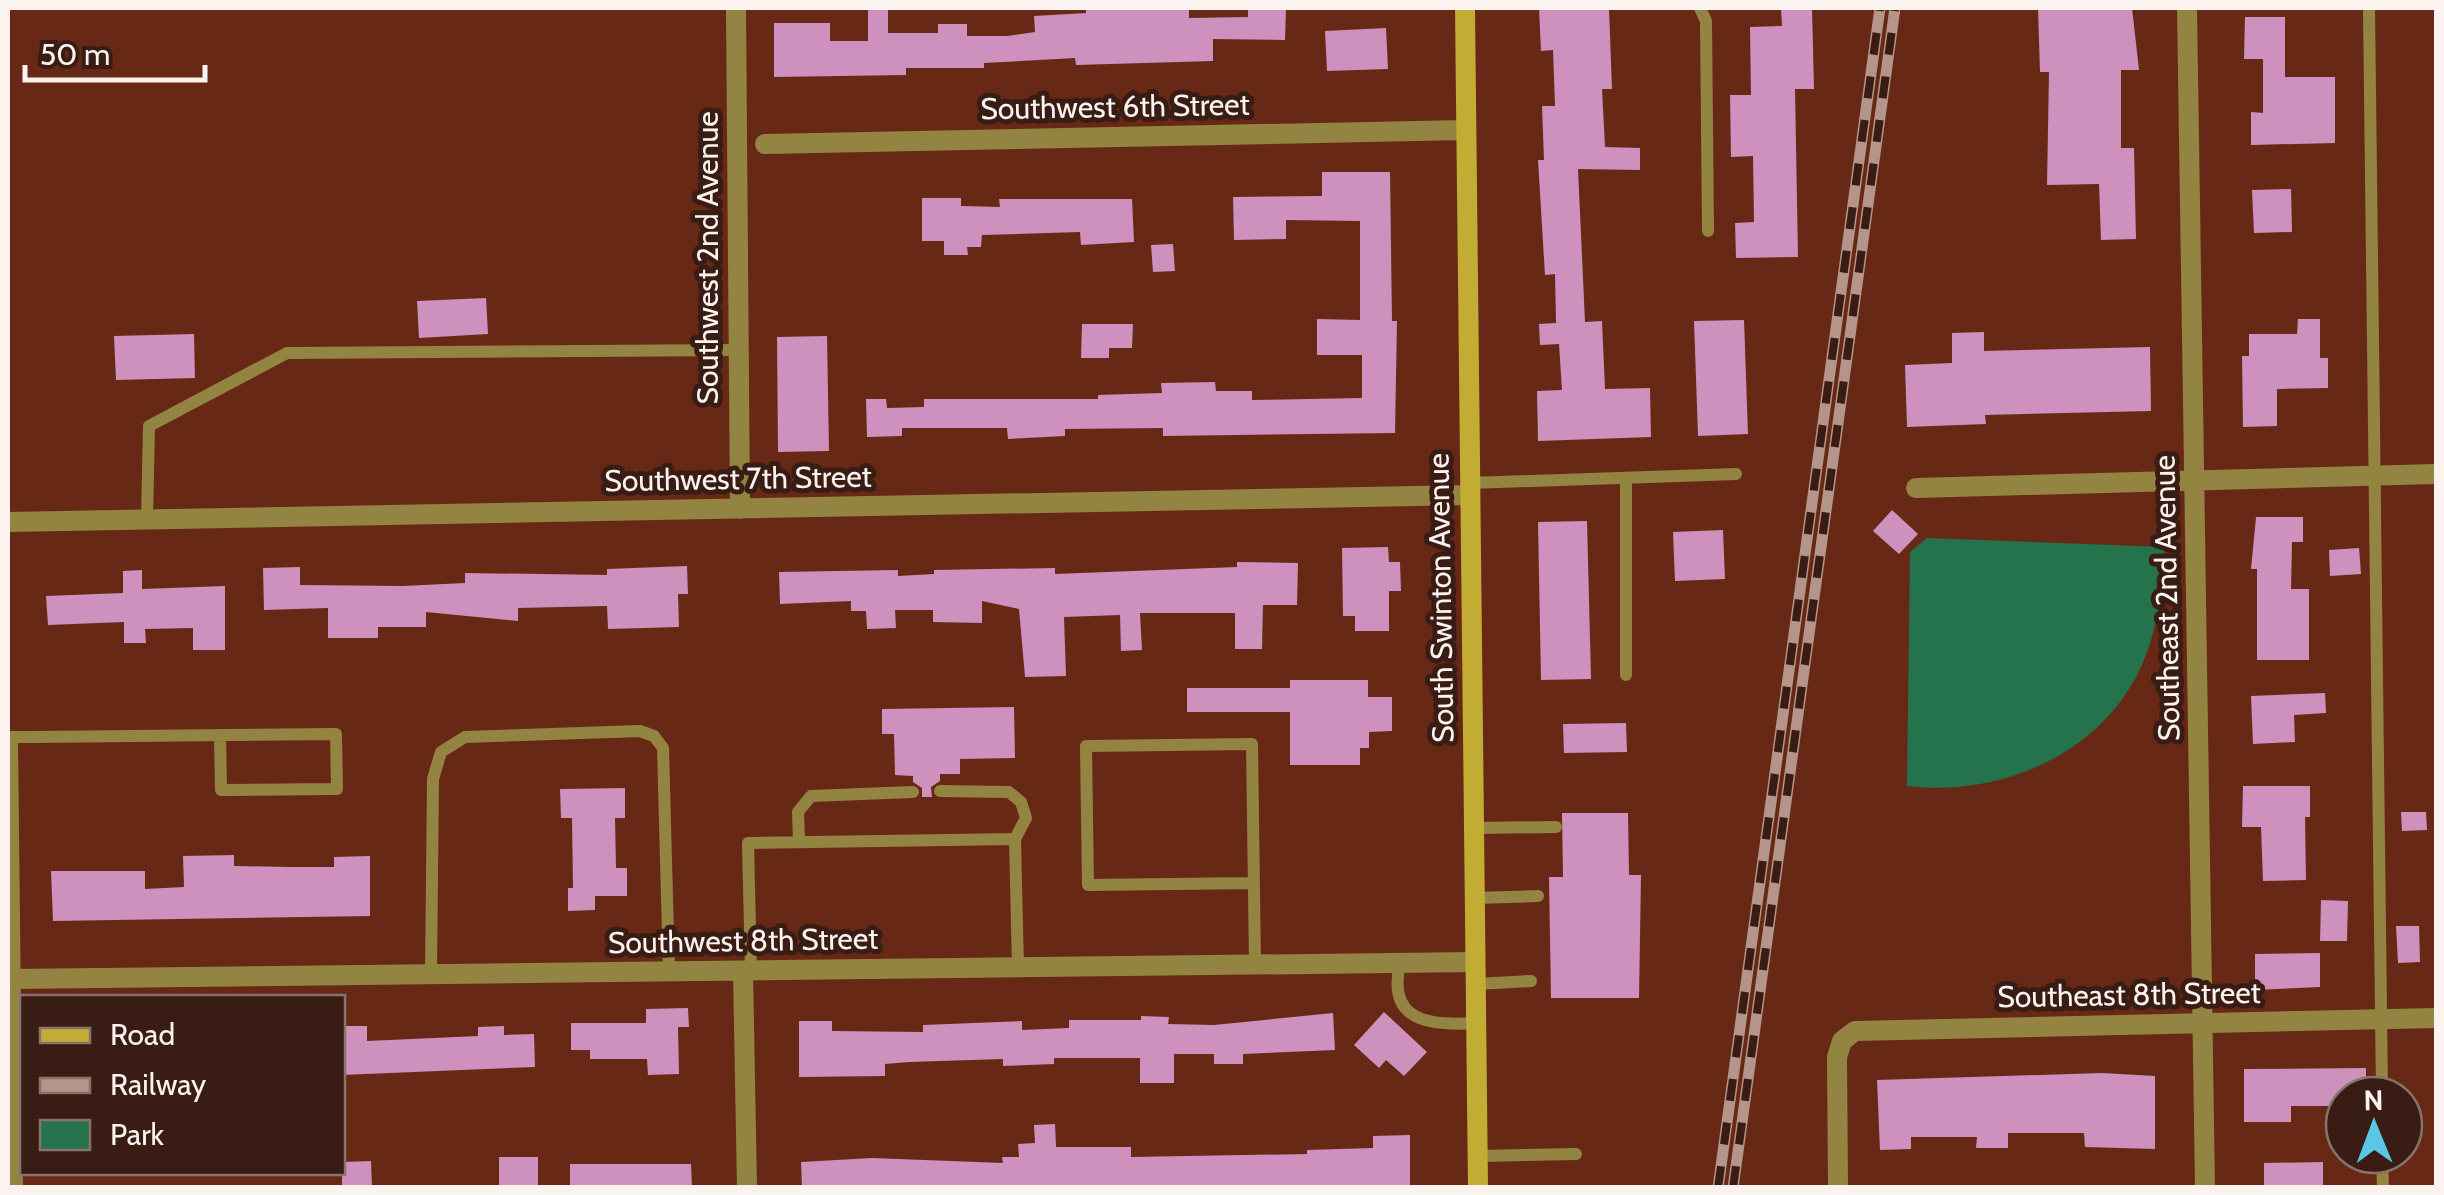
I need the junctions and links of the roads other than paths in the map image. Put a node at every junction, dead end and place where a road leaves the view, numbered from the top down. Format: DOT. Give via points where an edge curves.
graph roads {
  1 [pos="736,8"];
  2 [pos="1465,8"];
  3 [pos="1700,8"];
  4 [pos="2187,8"];
  5 [pos="2369,8"];
  6 [pos="1466,130"];
  7 [pos="766,144"];
  8 [pos="1708,231"];
  9 [pos="738,350"];
  10 [pos="1736,474"];
  11 [pos="2436,474"];
  12 [pos="2374,475"];
  13 [pos="1626,478"];
  14 [pos="2195,478"];
  15 [pos="1916,488"];
  16 [pos="1470,489"];
  17 [pos="740,509"];
  18 [pos="147,519"];
  19 [pos="8,522"];
  20 [pos="1626,675"];
  21 [pos="220,735"];
  22 [pos="8,739"];
  23 [pos="913,792"];
  24 [pos="940,792"];
  25 [pos="1556,827"];
  26 [pos="1474,828"];
  27 [pos="1014,839"];
  28 [pos="799,842"];
  29 [pos="1254,883"];
  30 [pos="1538,896"];
  31 [pos="1474,898"];
  32 [pos="1400,964"];
  33 [pos="1255,966"];
  34 [pos="1018,968"];
  35 [pos="747,971"];
  36 [pos="668,972"];
  37 [pos="1476,973"];
  38 [pos="430,974"];
  39 [pos="11,979"];
  40 [pos="1531,981"];
  41 [pos="2436,1018"];
  42 [pos="2381,1020"];
  43 [pos="1476,1023"];
  44 [pos="2202,1024"];
  45 [pos="2382,1075"];
  46 [pos="1576,1154"];
  47 [pos="1478,1156"];
  48 [pos="13,1188"];
  49 [pos="747,1188"];
  50 [pos="1478,1188"];
  51 [pos="1838,1188"];
  52 [pos="2204,1188"];
  1 -- 9 [label="street, Southwest 2nd Avenue"];
  2 -- 6 [label="street, South Swinton Avenue"];
  3 -- 8 [label="lane" via="1706,21"];
  4 -- 14 [label="street, Southeast 2nd Avenue"];
  5 -- 12 [label="lane"];
  6 -- 7 [label="street, Southwest 6th Street"];
  6 -- 16 [label="street, South Swinton Avenue"];
  9 -- 17 [label="street, Southwest 2nd Avenue"];
  9 -- 18 [label="lane" via="288,353 149,426"];
  10 -- 13 [label="lane"];
  11 -- 12 [label="street"];
  12 -- 14 [label="street"];
  12 -- 42 [label="lane"];
  13 -- 16 [label="lane"];
  13 -- 20 [label="lane"];
  14 -- 15 [label="street"];
  14 -- 44 [label="street, Southeast 2nd Avenue"];
  16 -- 17 [label="street, Southwest 7th Street"];
  16 -- 26 [label="street, South Swinton Avenue"];
  17 -- 18 [label="street, Southwest 7th Street"];
  18 -- 19 [label="street, Southwest 7th Street"];
  21 -- 21 [label="lane" via="336,734 337,789 221,790"];
  21 -- 22 [label="lane"];
  22 -- 39 [label="street"];
  23 -- 28 [label="lane" via="812,796 798,812"];
  24 -- 27 [label="lane" via="1016,796 1026,818"];
  25 -- 26 [label="lane"];
  26 -- 31 [label="street, South Swinton Avenue"];
  27 -- 28 [label="lane"];
  27 -- 34 [label="lane"];
  28 -- 35 [label="lane" via="748,843"];
  29 -- 29 [label="lane" via="1252,744 1086,746 1088,886"];
  29 -- 33 [label="lane"];
  30 -- 31 [label="lane"];
  31 -- 37 [label="street, South Swinton Avenue"];
  32 -- 33 [label="street, Southwest 8th Street"];
  32 -- 37 [label="street, Southwest 8th Street"];
  32 -- 43 [label="lane" via="1398,990 1410,1014 1434,1025"];
  33 -- 34 [label="street, Southwest 8th Street"];
  34 -- 35 [label="street, Southwest 8th Street"];
  35 -- 36 [label="street, Southwest 8th Street"];
  35 -- 49 [label="street"];
  36 -- 38 [label="street, Southwest 8th Street"];
  36 -- 38 [label="lane" via="664,756 654,736 640,731 465,736 442,752 433,779"];
  37 -- 40 [label="lane"];
  37 -- 43 [label="street, South Swinton Avenue"];
  38 -- 39 [label="street, Southwest 8th Street"];
  39 -- 48 [label="street"];
  41 -- 42 [label="street, Southeast 8th Street"];
  42 -- 44 [label="street, Southeast 8th Street"];
  42 -- 45 [label="lane"];
  43 -- 47 [label="street, South Swinton Avenue"];
  44 -- 51 [label="street, Southeast 8th Street" via="1856,1031 1842,1041 1837,1057"];
  44 -- 52 [label="street, Southeast 2nd Avenue"];
  46 -- 47 [label="lane"];
  47 -- 50 [label="street, South Swinton Avenue"];
}
